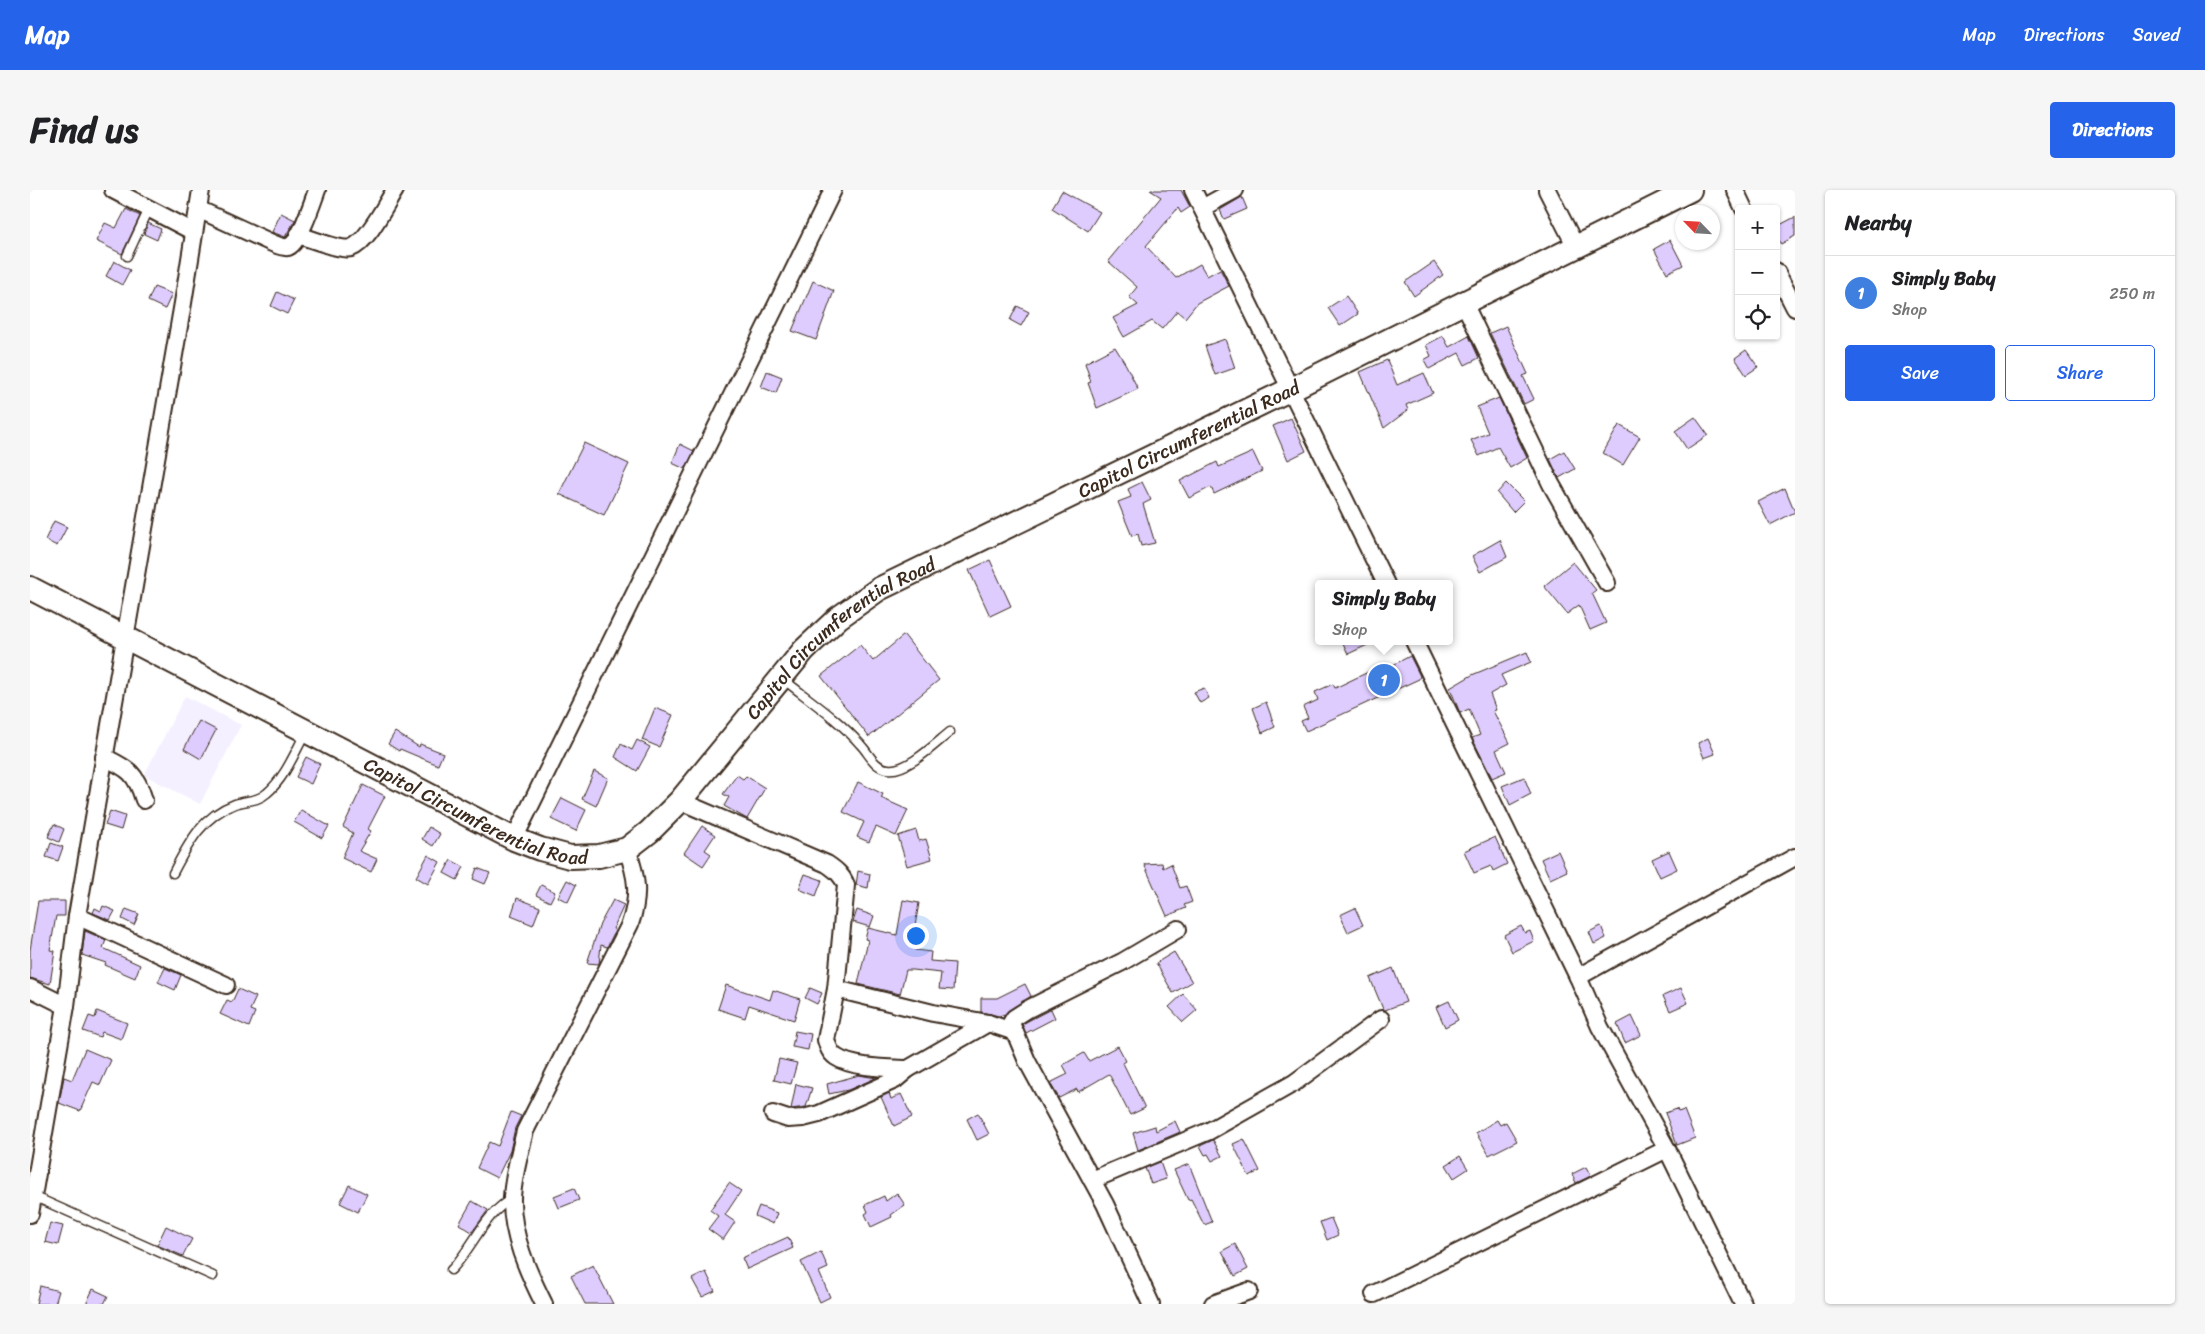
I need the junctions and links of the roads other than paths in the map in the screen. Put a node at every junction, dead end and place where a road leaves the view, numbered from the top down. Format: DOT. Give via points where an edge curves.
graph roads {
  1 [pos="113,190"];
  2 [pos="201,190"];
  3 [pos="318,190"];
  4 [pos="396,190"];
  5 [pos="833,190"];
  6 [pos="1193,190"];
  7 [pos="1235,190"];
  8 [pos="1547,190"];
  9 [pos="1690,190"];
  10 [pos="1735,190"];
  11 [pos="1742,205"];
  12 [pos="1202,208"];
  13 [pos="149,209"];
  14 [pos="198,209"];
  15 [pos="194,232"];
  16 [pos="298,235"];
  17 [pos="1576,247"];
  18 [pos="127,256"];
  19 [pos="1780,279"];
  20 [pos="1464,303"];
  21 [pos="1795,308"];
  22 [pos="1291,389"];
  23 [pos="1384,580"];
  24 [pos="1606,583"];
  25 [pos="30,588"];
  26 [pos="125,638"];
  27 [pos="1416,645"];
  28 [pos="781,678"];
  29 [pos="306,732"];
  30 [pos="950,732"];
  31 [pos="104,757"];
  32 [pos="144,800"];
  33 [pos="680,801"];
  34 [pos="514,839"];
  35 [pos="627,849"];
  36 [pos="1795,857"];
  37 [pos="173,873"];
  38 [pos="77,916"];
  39 [pos="1178,929"];
  40 [pos="1578,977"];
  41 [pos="226,985"];
  42 [pos="30,988"];
  43 [pos="836,989"];
  44 [pos="66,1006"];
  45 [pos="1381,1019"];
  46 [pos="988,1023"];
  47 [pos="1015,1032"];
  48 [pos="908,1069"];
  49 [pos="773,1114"];
  50 [pos="1666,1149"];
  51 [pos="1092,1180"];
  52 [pos="33,1196"];
  53 [pos="512,1199"];
  54 [pos="30,1214"];
  55 [pos="451,1270"];
  56 [pos="213,1276"];
  57 [pos="1249,1291"];
  58 [pos="1374,1294"];
  59 [pos="544,1304"];
  60 [pos="1151,1304"];
  61 [pos="1213,1304"];
  62 [pos="1743,1304"];
  1 -- 13 [label="street"];
  2 -- 14 [label="street"];
  3 -- 16 [label="street"];
  4 -- 16 [label="street" via="372,227 358,244 350,248"];
  5 -- 34 [label="street"];
  6 -- 12 [label="street"];
  7 -- 12 [label="street"];
  8 -- 17 [label="street"];
  9 -- 17 [label="main road, Capitol Circumferential Road"];
  10 -- 11 [label="street"];
  12 -- 22 [label="street"];
  13 -- 15 [label="street"];
  13 -- 18 [label="lane"];
  14 -- 15 [label="street"];
  14 -- 16 [label="street" via="284,248 294,244"];
  15 -- 26 [label="street"];
  17 -- 20 [label="main road, Capitol Circumferential Road"];
  19 -- 21 [label="street"];
  20 -- 22 [label="main road, Capitol Circumferential Road"];
  20 -- 24 [label="street" via="1551,484"];
  22 -- 23 [label="street"];
  22 -- 28 [label="main road, Capitol Circumferential Road" via="879,589 838,618 804,650"];
  25 -- 26 [label="main road, Capitol Circumferential Road"];
  26 -- 29 [label="main road, Capitol Circumferential Road"];
  26 -- 31 [label="street"];
  27 -- 40 [label="street"];
  28 -- 30 [label="lane" via="844,728 871,759 887,770 910,763"];
  28 -- 33 [label="main road, Capitol Circumferential Road"];
  29 -- 34 [label="main road, Capitol Circumferential Road"];
  29 -- 37 [label="lane" via="267,794 214,814 188,844"];
  31 -- 32 [label="street" via="126,767 134,775"];
  31 -- 38 [label="street"];
  33 -- 35 [label="main road, Capitol Circumferential Road"];
  33 -- 43 [label="street" via="827,864 843,878 846,885"];
  34 -- 35 [label="main road, Capitol Circumferential Road" via="540,850 570,857 600,856"];
  35 -- 53 [label="street" via="636,881 634,911 626,933 526,1131"];
  36 -- 40 [label="street"];
  38 -- 41 [label="street"];
  38 -- 44 [label="street"];
  39 -- 47 [label="street" via="1122,962 1017,1015 1011,1023"];
  40 -- 50 [label="street" via="1600,1027"];
  42 -- 44 [label="street"];
  43 -- 46 [label="street"];
  43 -- 48 [label="street" via="826,1040 835,1057 848,1062"];
  44 -- 52 [label="street"];
  45 -- 51 [label="street" via="1294,1083 1209,1131"];
  46 -- 47 [label="street"];
  46 -- 48 [label="street"];
  47 -- 51 [label="street" via="1027,1061"];
  48 -- 49 [label="street" via="895,1080 819,1114 788,1119"];
  50 -- 58 [label="street"];
  50 -- 62 [label="street"];
  51 -- 60 [label="street"];
  52 -- 54 [label="street"];
  52 -- 56 [label="lane"];
  53 -- 55 [label="lane" via="500,1204"];
  53 -- 59 [label="street" via="516,1235"];
  57 -- 61 [label="street"];
}
